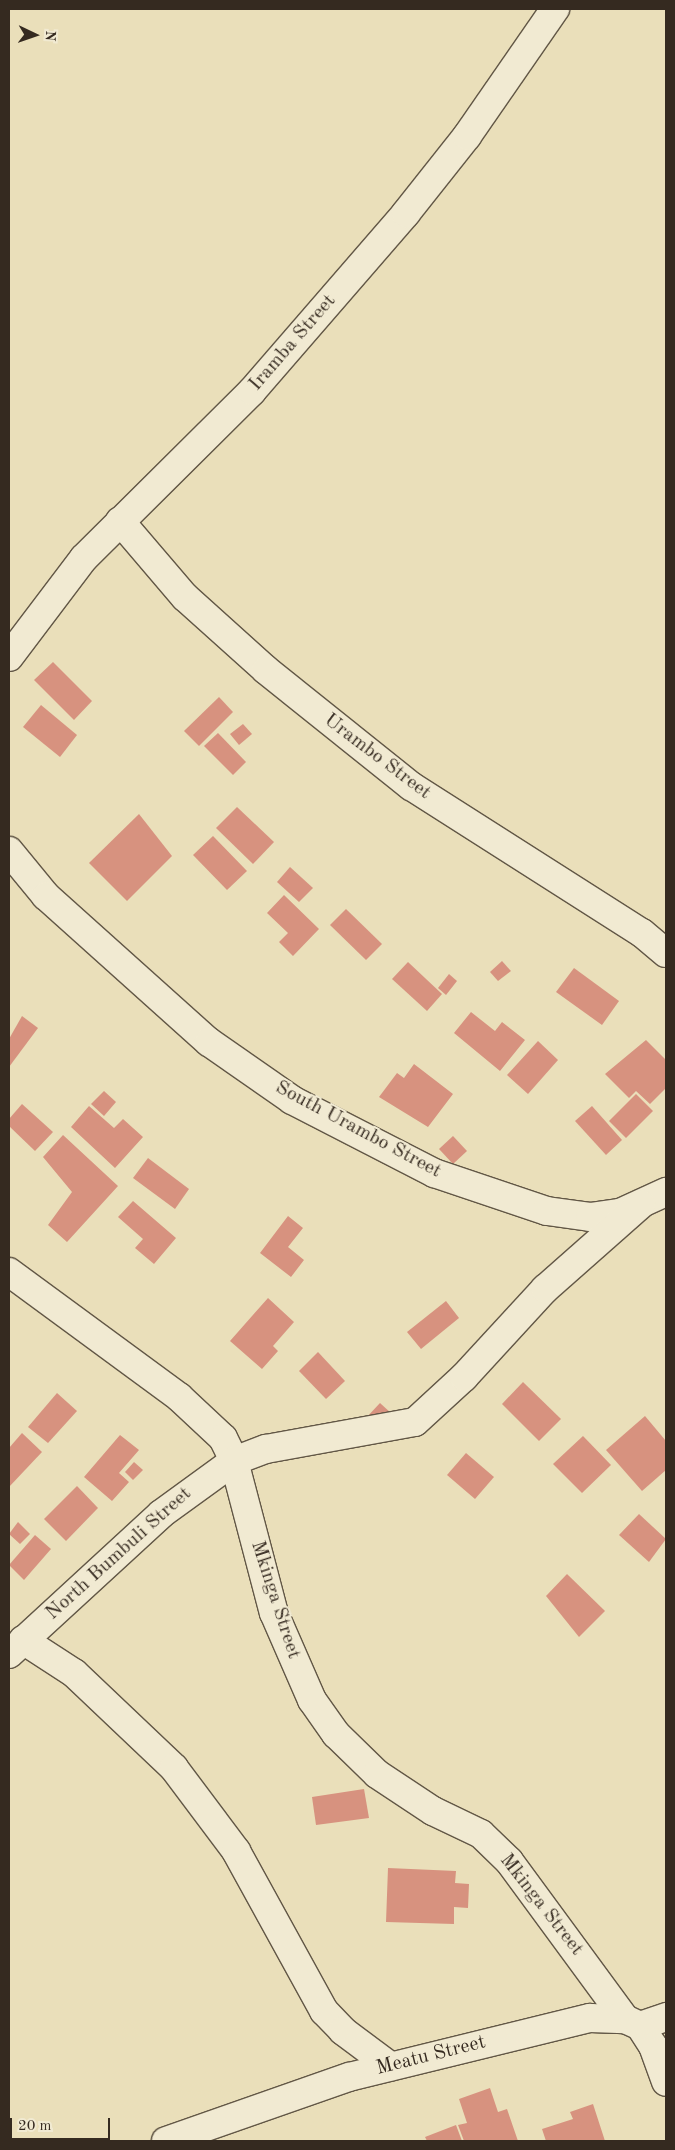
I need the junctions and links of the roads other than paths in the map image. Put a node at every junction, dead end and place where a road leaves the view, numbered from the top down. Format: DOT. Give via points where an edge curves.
graph roads {
  1 [pos="555,9"];
  2 [pos="120,521"];
  3 [pos="9,657"];
  4 [pos="9,851"];
  5 [pos="666,953"];
  6 [pos="666,1192"];
  7 [pos="640,1204"];
  8 [pos="9,1272"];
  9 [pos="234,1461"];
  10 [pos="16,1647"];
  11 [pos="666,2017"];
  12 [pos="632,2023"];
  13 [pos="390,2066"];
  14 [pos="666,2082"];
  15 [pos="166,2141"];
  1 -- 2 [label="street, Iramba Street" via="467,136 406,212 252,391"];
  2 -- 3 [label="street, Iramba Street" via="84,558"];
  2 -- 5 [label="street, Urambo Street" via="192,603 266,670 411,786 642,933"];
  4 -- 7 [label="street, South Urambo Street" via="46,896 209,1042 292,1100 434,1173 547,1211 590,1217"];
  6 -- 7 [label="street, South Urambo Street"];
  7 -- 9 [label="street, North Bumbuli Street" via="545,1289 469,1371 415,1422 266,1449"];
  8 -- 9 [label="street, Mkinga Street" via="208,1420"];
  9 -- 10 [label="street, North Bumbuli Street" via="160,1514"];
  9 -- 12 [label="street, Mkinga Street" via="274,1613 312,1700 336,1734 377,1774 433,1810 481,1834 509,1861"];
  10 -- 13 [label="street" via="74,1673 174,1768 236,1851 324,2011 343,2031"];
  11 -- 12 [label="street"];
  12 -- 13 [label="street, Meatu Street" via="590,2018"];
  12 -- 14 [label="street" via="653,2046"];
  13 -- 15 [label="street, Meatu Street"];
}
